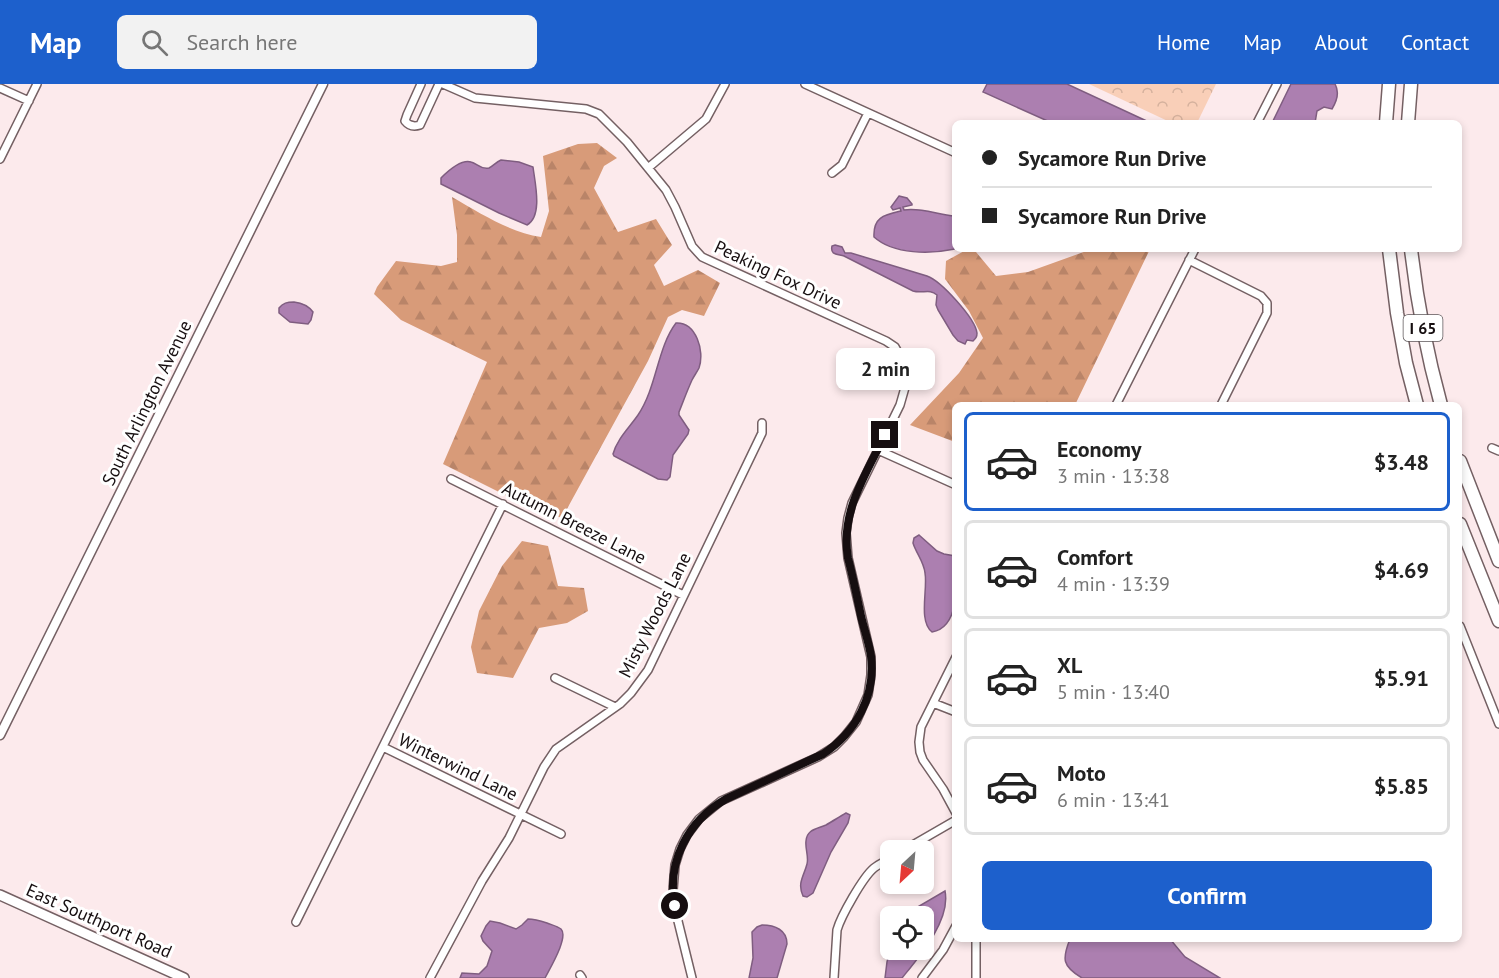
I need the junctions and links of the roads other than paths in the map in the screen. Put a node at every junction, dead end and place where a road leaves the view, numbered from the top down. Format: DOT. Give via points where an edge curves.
graph roads {
  1 [pos="37,84"];
  2 [pos="323,84"];
  3 [pos="422,84"];
  4 [pos="441,84"];
  5 [pos="725,84"];
  6 [pos="805,84"];
  7 [pos="1277,84"];
  8 [pos="1389,84"];
  9 [pos="1412,84"];
  10 [pos="0,88"];
  11 [pos="29,101"];
  12 [pos="868,113"];
  13 [pos="1259,120"];
  14 [pos="1386,120"];
  15 [pos="1408,120"];
  16 [pos="952,151"];
  17 [pos="0,159"];
  18 [pos="648,168"];
  19 [pos="832,172"];
  20 [pos="1193,252"];
  21 [pos="1389,252"];
  22 [pos="1411,252"];
  23 [pos="1189,260"];
  24 [pos="1118,402"];
  25 [pos="1222,402"];
  26 [pos="1417,402"];
  27 [pos="1440,402"];
  28 [pos="762,423"];
  29 [pos="878,450"];
  30 [pos="1462,466"];
  31 [pos="451,479"];
  32 [pos="952,483"];
  33 [pos="503,504"];
  34 [pos="1462,529"];
  35 [pos="1499,561"];
  36 [pos="683,595"];
  37 [pos="1499,621"];
  38 [pos="1462,631"];
  39 [pos="952,665"];
  40 [pos="555,678"];
  41 [pos="933,703"];
  42 [pos="615,707"];
  43 [pos="952,710"];
  44 [pos="1499,724"];
  45 [pos="0,735"];
  46 [pos="383,747"];
  47 [pos="952,805"];
  48 [pos="520,814"];
  49 [pos="952,822"];
  50 [pos="561,834"];
  51 [pos="921,840"];
  52 [pos="880,864"];
  53 [pos="0,895"];
  54 [pos="296,922"];
  55 [pos="952,933"];
  56 [pos="976,942"];
  57 [pos="184,978"];
  58 [pos="430,978"];
  59 [pos="692,978"];
  60 [pos="834,978"];
  61 [pos="922,978"];
  62 [pos="976,978"];
  1 -- 11 [label="street"];
  2 -- 45 [label="street, South Arlington Avenue"];
  3 -- 4 [label="street" via="407,115 408,125 420,125"];
  4 -- 18 [label="street, Peaking Fox Drive" via="475,98 586,109 599,114"];
  5 -- 18 [label="street" via="706,119"];
  6 -- 12 [label="street"];
  7 -- 13 [label="street"];
  8 -- 14 [label="highway"];
  9 -- 15 [label="highway"];
  10 -- 11 [label="street"];
  11 -- 17 [label="street"];
  12 -- 16 [label="street"];
  12 -- 19 [label="street" via="842,165"];
  18 -- 29 [label="street, Peaking Fox Drive" via="666,190 692,246 702,256 895,347 904,363 906,384"];
  20 -- 23 [label="street"];
  21 -- 26 [label="highway, I 65" via="1406,363"];
  22 -- 27 [label="highway, I 65" via="1429,362"];
  23 -- 24 [label="street"];
  23 -- 25 [label="street" via="1261,296 1267,303 1267,313"];
  28 -- 36 [label="street, Misty Woods Lane" via="762,433"];
  29 -- 32 [label="street"];
  29 -- 59 [label="street, Peaking Fox Drive" via="852,502 846,533 871,662 865,705 834,747 717,804 687,835 674,868 673,890"];
  30 -- 35 [label="highway"];
  31 -- 33 [label="street, Autumn Breeze Lane"];
  33 -- 36 [label="street, Autumn Breeze Lane"];
  33 -- 46 [label="street"];
  34 -- 37 [label="highway"];
  36 -- 42 [label="street, Misty Woods Lane" via="648,670"];
  38 -- 44 [label="street"];
  39 -- 41 [label="street"];
  40 -- 42 [label="street"];
  41 -- 43 [label="street"];
  41 -- 47 [label="street" via="920,732 920,752"];
  42 -- 48 [label="street, Misty Woods Lane" via="556,749"];
  46 -- 48 [label="street, Winterwind Lane"];
  46 -- 54 [label="street"];
  48 -- 50 [label="street, Winterwind Lane"];
  48 -- 58 [label="street, Misty Woods Lane"];
  49 -- 51 [label="street"];
  52 -- 60 [label="street" via="870,872 839,924"];
  53 -- 57 [label="main road, East Southport Road"];
  55 -- 61 [label="street"];
  56 -- 62 [label="street"];
}
